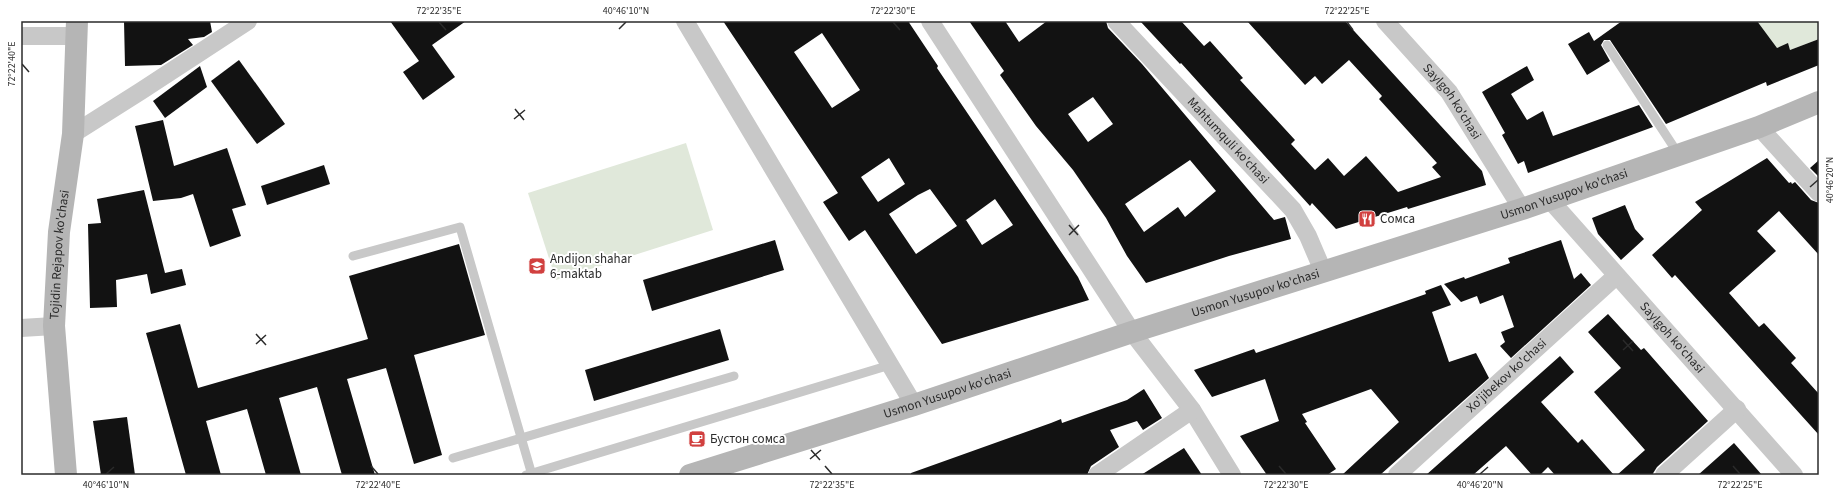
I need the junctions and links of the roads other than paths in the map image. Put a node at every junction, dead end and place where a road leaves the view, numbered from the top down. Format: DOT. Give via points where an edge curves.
graph roads {
  1 [pos="248,21"];
  2 [pos="685,21"];
  3 [pos="930,21"];
  4 [pos="1116,21"];
  5 [pos="1385,21"];
  6 [pos="77,28"];
  7 [pos="21,36"];
  8 [pos="1607,44"];
  9 [pos="1819,102"];
  10 [pos="1759,127"];
  11 [pos="73,134"];
  12 [pos="1679,155"];
  13 [pos="1819,193"];
  14 [pos="1550,200"];
  15 [pos="1522,209"];
  16 [pos="354,256"];
  17 [pos="1323,272"];
  18 [pos="1616,276"];
  19 [pos="54,326"];
  20 [pos="21,328"];
  21 [pos="1132,332"];
  22 [pos="890,365"];
  23 [pos="734,376"];
  24 [pos="914,405"];
  25 [pos="1737,409"];
  26 [pos="1192,410"];
  27 [pos="521,438"];
  28 [pos="453,458"];
  29 [pos="530,474"];
  30 [pos="66,475"];
  31 [pos="690,475"];
  32 [pos="1097,475"];
  33 [pos="1232,475"];
  34 [pos="1397,475"];
  35 [pos="1664,475"];
  36 [pos="1794,475"];
  1 -- 11 [label="street"];
  2 -- 22 [label="street"];
  3 -- 21 [label="street"];
  4 -- 17 [label="street, Mahtumquli ko'chasi" via="1293,210 1308,236"];
  5 -- 15 [label="street, Saylgoh ko'chasi" via="1449,92"];
  6 -- 7 [label="street, Tojidin Rejapov ko'chasi"];
  6 -- 11 [label="main road, Tojidin Rejapov ko'chasi"];
  8 -- 12 [label="lane"];
  9 -- 10 [label="main road, Usmon Yusupov ko'chasi"];
  10 -- 12 [label="main road, Usmon Yusupov ko'chasi"];
  10 -- 13 [label="street"];
  11 -- 19 [label="main road, Tojidin Rejapov ko'chasi" via="59,232"];
  12 -- 14 [label="main road, Usmon Yusupov ko'chasi"];
  14 -- 15 [label="main road, Usmon Yusupov ko'chasi"];
  14 -- 18 [label="street, Saylgoh ko'chasi"];
  15 -- 17 [label="main road, Usmon Yusupov ko'chasi"];
  16 -- 27 [label="lane" via="460,227"];
  17 -- 21 [label="main road, Usmon Yusupov ko'chasi"];
  18 -- 25 [label="street, Saylgoh ko'chasi"];
  18 -- 34 [label="street, Xo'jibekov ko'chasi"];
  19 -- 20 [label="street"];
  19 -- 30 [label="main road, Tojidin Rejapov ko'chasi"];
  21 -- 24 [label="main road, Usmon Yusupov ko'chasi"];
  21 -- 26 [label="street"];
  22 -- 24 [label="street"];
  22 -- 29 [label="lane"];
  23 -- 27 [label="lane"];
  24 -- 31 [label="main road, Usmon Yusupov ko'chasi"];
  25 -- 35 [label="street"];
  25 -- 36 [label="street, Saylgoh ko'chasi"];
  26 -- 32 [label="street"];
  26 -- 33 [label="street"];
  27 -- 28 [label="lane"];
  27 -- 29 [label="lane"];
}
